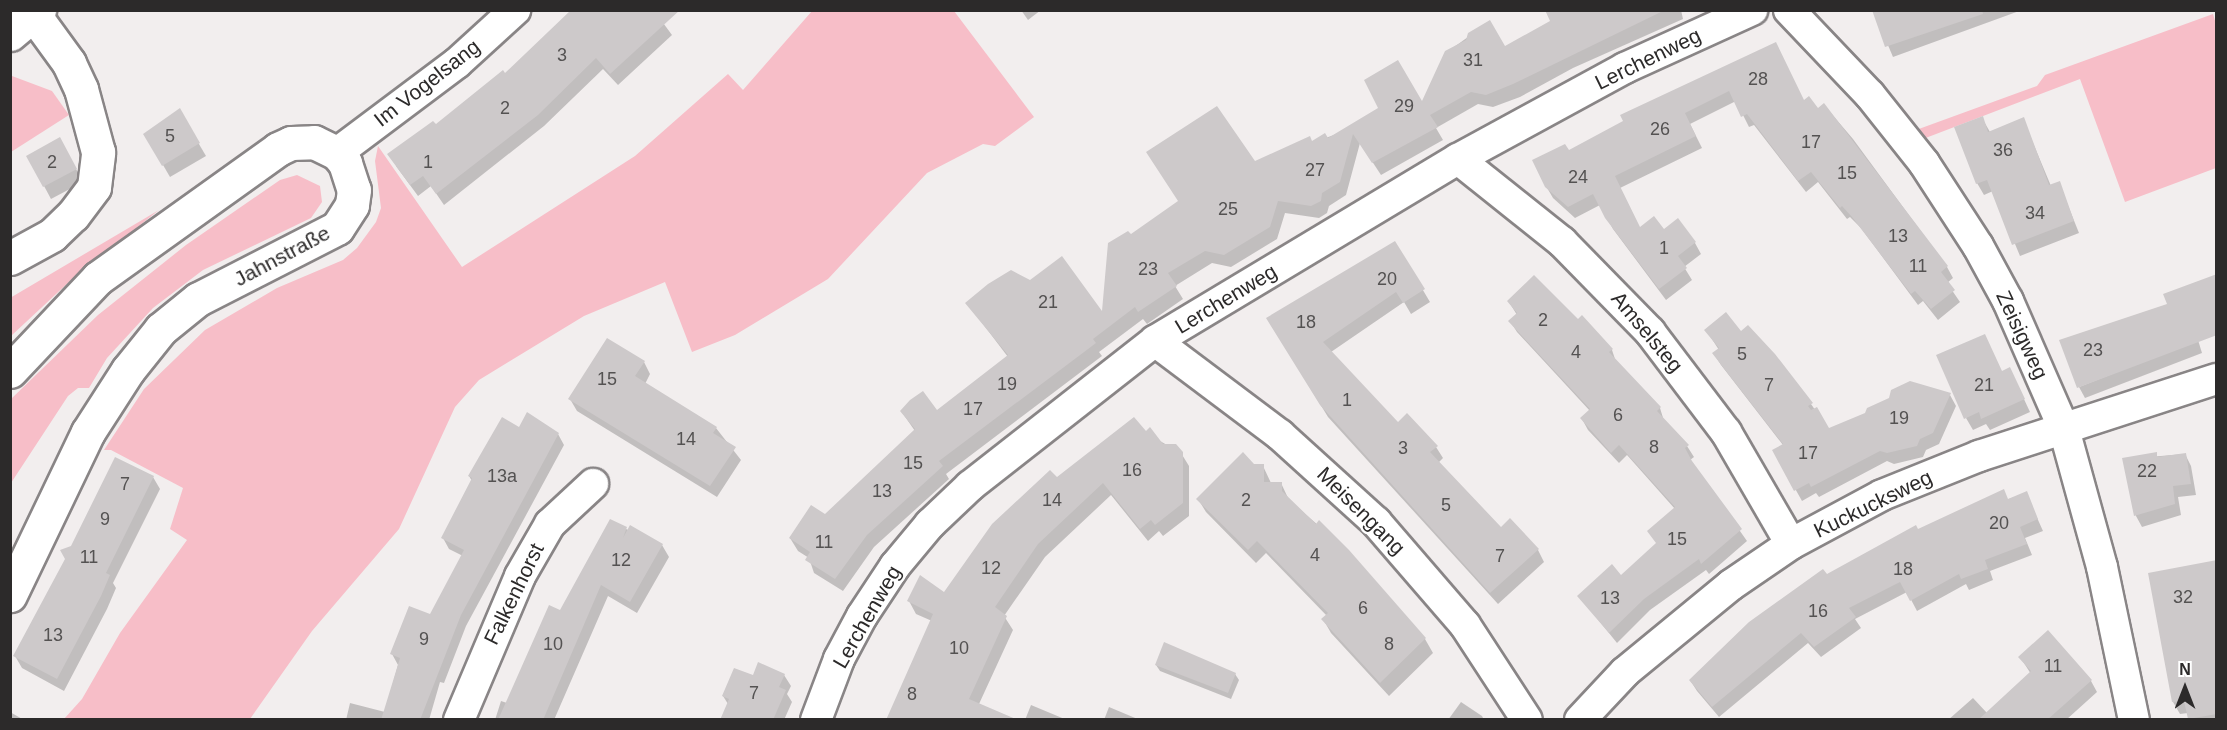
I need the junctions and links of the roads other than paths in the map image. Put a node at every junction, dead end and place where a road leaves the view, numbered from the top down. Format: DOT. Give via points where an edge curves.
graph roads {
  1 [pos="515,10"];
  2 [pos="1752,10"];
  3 [pos="1789,10"];
  4 [pos="28,20"];
  5 [pos="337,153"];
  6 [pos="1458,159"];
  7 [pos="10,258"];
  8 [pos="1155,341"];
  9 [pos="10,371"];
  10 [pos="2217,379"];
  11 [pos="2064,429"];
  12 [pos="593,484"];
  13 [pos="1791,544"];
  14 [pos="10,595"];
  15 [pos="2124,714"];
  16 [pos="459,720"];
  17 [pos="816,720"];
  18 [pos="1527,720"];
  19 [pos="1580,720"];
  1 -- 5 [label="street, Im Vogelsang" via="457,63"];
  2 -- 6 [label="street, Lerchenweg" via="1625,68"];
  3 -- 11 [label="street, Zeisigweg" via="1870,95 1929,172 2008,301"];
  4 -- 7 [label="street" via="69,63 81,89 98,152 94,187 73,215 52,235"];
  5 -- 9 [label="street" via="314,142 291,143 278,149 98,278"];
  5 -- 14 [label="street, Jahnstraße" via="351,175 354,190 345,219 327,235 198,299 161,330 128,370 88,432"];
  6 -- 8 [label="street, Lerchenweg"];
  6 -- 13 [label="street, Amselsteg" via="1562,242 1650,332 1726,432"];
  8 -- 17 [label="street, Lerchenweg" via="970,486 930,524 895,566 862,616 839,659"];
  8 -- 18 [label="street, Meisengang" via="1280,435 1376,522 1465,625"];
  10 -- 11 [label="street, Kuckucksweg"];
  11 -- 13 [label="street, Kuckucksweg" via="1979,456 1882,495"];
  11 -- 15 [label="street, Zeisigweg" via="2102,567"];
  12 -- 16 [label="street, Falkenhorst" via="550,524 520,576"];
  13 -- 19 [label="street, Kuckucksweg" via="1680,625"];
}
